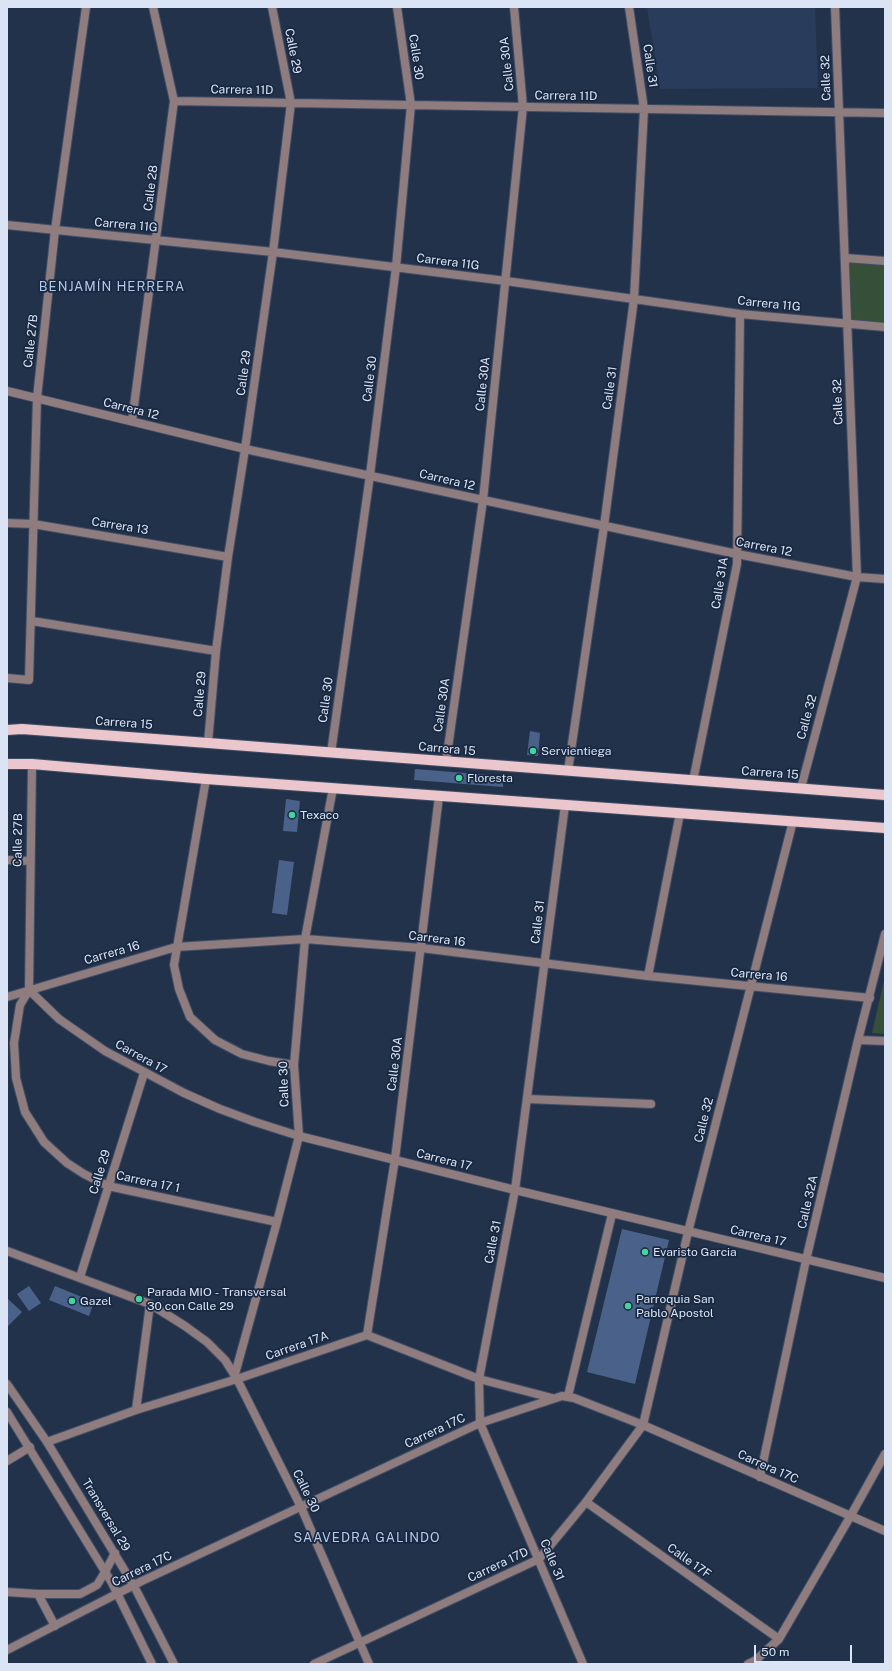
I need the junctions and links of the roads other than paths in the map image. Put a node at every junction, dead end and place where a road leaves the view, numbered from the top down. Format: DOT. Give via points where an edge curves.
graph roads {
  1 [pos="86,7"];
  2 [pos="154,7"];
  3 [pos="272,7"];
  4 [pos="397,7"];
  5 [pos="514,7"];
  6 [pos="629,7"];
  7 [pos="835,7"];
  8 [pos="174,101"];
  9 [pos="291,103"];
  10 [pos="410,105"];
  11 [pos="523,107"];
  12 [pos="644,109"];
  13 [pos="840,112"];
  14 [pos="885,113"];
  15 [pos="7,225"];
  16 [pos="55,230"];
  17 [pos="156,240"];
  18 [pos="273,252"];
  19 [pos="845,258"];
  20 [pos="885,261"];
  21 [pos="396,267"];
  22 [pos="506,281"];
  23 [pos="634,299"];
  24 [pos="740,314"];
  25 [pos="847,323"];
  26 [pos="885,327"];
  27 [pos="7,391"];
  28 [pos="37,398"];
  29 [pos="132,422"];
  30 [pos="245,449"];
  31 [pos="370,475"];
  32 [pos="483,500"];
  33 [pos="7,523"];
  34 [pos="33,524"];
  35 [pos="604,526"];
  36 [pos="737,554"];
  37 [pos="228,557"];
  38 [pos="857,577"];
  39 [pos="885,579"];
  40 [pos="32,621"];
  41 [pos="216,651"];
  42 [pos="7,678"];
  43 [pos="7,725"];
  44 [pos="22,729"];
  45 [pos="7,730"];
  46 [pos="208,742"];
  47 [pos="331,753"];
  48 [pos="446,762"];
  49 [pos="7,764"];
  50 [pos="32,764"];
  51 [pos="568,771"];
  52 [pos="206,779"];
  53 [pos="693,781"];
  54 [pos="333,788"];
  55 [pos="801,788"];
  56 [pos="885,795"];
  57 [pos="439,796"];
  58 [pos="565,805"];
  59 [pos="680,813"];
  60 [pos="793,821"];
  61 [pos="885,828"];
  62 [pos="7,860"];
  63 [pos="30,861"];
  64 [pos="885,934"];
  65 [pos="305,939"];
  66 [pos="176,947"];
  67 [pos="421,948"];
  68 [pos="545,964"];
  69 [pos="648,976"];
  70 [pos="750,987"];
  71 [pos="29,990"];
  72 [pos="7,997"];
  73 [pos="870,998"];
  74 [pos="858,1040"];
  75 [pos="885,1041"];
  76 [pos="294,1065"];
  77 [pos="144,1073"];
  78 [pos="527,1099"];
  79 [pos="651,1104"];
  80 [pos="299,1136"];
  81 [pos="395,1159"];
  82 [pos="108,1186"];
  83 [pos="515,1190"];
  84 [pos="612,1214"];
  85 [pos="277,1222"];
  86 [pos="688,1232"];
  87 [pos="7,1251"];
  88 [pos="806,1260"];
  89 [pos="80,1277"];
  90 [pos="885,1278"];
  91 [pos="150,1304"];
  92 [pos="367,1335"];
  93 [pos="236,1377"];
  94 [pos="479,1379"];
  95 [pos="7,1384"];
  96 [pos="568,1396"];
  97 [pos="552,1398"];
  98 [pos="136,1410"];
  99 [pos="7,1412"];
  100 [pos="480,1423"];
  101 [pos="643,1425"];
  102 [pos="47,1442"];
  103 [pos="30,1448"];
  104 [pos="885,1454"];
  105 [pos="7,1461"];
  106 [pos="760,1477"];
  107 [pos="586,1502"];
  108 [pos="301,1507"];
  109 [pos="850,1517"];
  110 [pos="885,1531"];
  111 [pos="115,1553"];
  112 [pos="539,1559"];
  113 [pos="106,1572"];
  114 [pos="134,1586"];
  115 [pos="7,1592"];
  116 [pos="38,1594"];
  117 [pos="118,1594"];
  118 [pos="55,1626"];
  119 [pos="779,1639"];
  120 [pos="359,1643"];
  121 [pos="7,1650"];
  122 [pos="755,1663"];
  123 [pos="152,1664"];
  124 [pos="174,1664"];
  125 [pos="314,1664"];
  126 [pos="369,1664"];
  127 [pos="583,1664"];
  1 -- 16 [label="street, Calle 27B"];
  2 -- 8 [label="street, Calle 28"];
  3 -- 9 [label="street, Calle 29"];
  4 -- 10 [label="street, Calle 30"];
  5 -- 11 [label="street, Calle 30A"];
  6 -- 12 [label="street, Calle 31"];
  7 -- 13 [label="street, Calle 32"];
  8 -- 9 [label="street, Carrera 11D"];
  8 -- 17 [label="street, Calle 28"];
  9 -- 10 [label="street, Carrera 11D"];
  9 -- 18 [label="street, Calle 29"];
  10 -- 11 [label="street, Carrera 11D"];
  10 -- 21 [label="street, Calle 30"];
  11 -- 12 [label="street, Carrera 11D"];
  11 -- 22 [label="street, Calle 30A"];
  12 -- 13 [label="street, Carrera 11D"];
  12 -- 23 [label="street, Calle 31"];
  13 -- 14 [label="street, Carrera 11D"];
  13 -- 19 [label="street, Calle 32"];
  15 -- 16 [label="street, Carrera 11G"];
  16 -- 17 [label="street, Carrera 11G"];
  16 -- 28 [label="street, Calle 27B"];
  17 -- 18 [label="street, Carrera 11G"];
  17 -- 29 [label="street, Calle 28"];
  18 -- 21 [label="street, Carrera 11G"];
  18 -- 30 [label="street, Calle 29"];
  19 -- 20 [label="street"];
  19 -- 25 [label="street, Calle 32"];
  21 -- 22 [label="street, Carrera 11G"];
  21 -- 31 [label="street, Calle 30"];
  22 -- 23 [label="street, Carrera 11G"];
  22 -- 32 [label="street, Calle 30A"];
  23 -- 24 [label="street, Carrera 11G"];
  23 -- 35 [label="street, Calle 31"];
  24 -- 25 [label="street, Carrera 11G"];
  24 -- 36 [label="street, Calle 31A"];
  25 -- 26 [label="street, Carrera 11G"];
  25 -- 38 [label="street, Calle 32"];
  27 -- 28 [label="street, Carrera 12"];
  28 -- 29 [label="street, Carrera 12"];
  28 -- 34 [label="street, Calle 27B"];
  29 -- 30 [label="street, Carrera 12"];
  30 -- 31 [label="street, Carrera 12"];
  30 -- 37 [label="street, Calle 29"];
  31 -- 32 [label="street, Carrera 12"];
  31 -- 47 [label="street, Calle 30"];
  32 -- 35 [label="street, Carrera 12"];
  32 -- 48 [label="street, Calle 30A"];
  33 -- 34 [label="street, Carrera 13"];
  34 -- 37 [label="street, Carrera 13"];
  34 -- 40 [label="street, Calle 27B"];
  35 -- 36 [label="street, Carrera 12"];
  35 -- 51 [label="street, Calle 31"];
  36 -- 38 [label="street, Carrera 12"];
  36 -- 53 [label="street, Calle 31A"];
  37 -- 41 [label="street, Calle 29"];
  38 -- 39 [label="street, Carrera 12"];
  38 -- 55 [label="street, Calle 32"];
  40 -- 41 [label="street"];
  40 -- 42 [label="street, Calle 27B" via="29,680"];
  41 -- 46 [label="street, Calle 29"];
  43 -- 44 [label="main road"];
  44 -- 45 [label="main road, Carrera 15"];
  44 -- 46 [label="main road, Carrera 15"];
  46 -- 47 [label="main road, Carrera 15"];
  47 -- 48 [label="main road, Carrera 15"];
  48 -- 51 [label="main road, Carrera 15"];
  49 -- 50 [label="main road"];
  50 -- 52 [label="main road"];
  50 -- 63 [label="street, Calle 27B"];
  51 -- 53 [label="main road, Carrera 15"];
  52 -- 54 [label="main road"];
  52 -- 66 [label="street"];
  53 -- 55 [label="main road, Carrera 15"];
  54 -- 57 [label="main road"];
  54 -- 65 [label="street, Calle 30"];
  55 -- 56 [label="main road, Carrera 15"];
  57 -- 58 [label="main road"];
  57 -- 67 [label="street, Calle 30A"];
  58 -- 59 [label="main road"];
  58 -- 68 [label="street, Calle 31"];
  59 -- 60 [label="main road"];
  59 -- 69 [label="street"];
  60 -- 61 [label="main road"];
  60 -- 70 [label="street, Calle 32"];
  62 -- 63 [label="street"];
  63 -- 71 [label="street, Calle 27B"];
  64 -- 73 [label="street, Calle 32A"];
  65 -- 66 [label="street, Carrera 16"];
  65 -- 67 [label="street, Carrera 16"];
  65 -- 76 [label="street, Calle 30"];
  66 -- 71 [label="street, Carrera 16"];
  66 -- 76 [label="street" via="174,965 179,989 190,1017 215,1040 242,1054"];
  67 -- 68 [label="street, Carrera 16"];
  67 -- 81 [label="street, Calle 30A"];
  68 -- 69 [label="street, Carrera 16"];
  68 -- 78 [label="street, Calle 31"];
  69 -- 70 [label="street, Carrera 16"];
  70 -- 73 [label="street, Carrera 16"];
  70 -- 86 [label="street, Calle 32"];
  71 -- 72 [label="street, Carrera 16"];
  71 -- 77 [label="street, Carrera 17" via="59,1019 105,1051"];
  71 -- 82 [label="street, Carrera 17 1" via="20,1005 14,1043 16,1078 25,1112 44,1142 67,1163"];
  73 -- 74 [label="street, Calle 32A"];
  74 -- 75 [label="street"];
  74 -- 88 [label="street, Calle 32A"];
  76 -- 80 [label="street, Calle 30"];
  77 -- 80 [label="street, Carrera 17" via="220,1109"];
  77 -- 82 [label="street, Calle 29"];
  78 -- 79 [label="street"];
  78 -- 83 [label="street, Calle 31"];
  80 -- 81 [label="street, Carrera 17"];
  80 -- 85 [label="street, Calle 30"];
  81 -- 83 [label="street, Carrera 17"];
  81 -- 92 [label="street, Calle 30A"];
  82 -- 85 [label="street, Carrera 17 1"];
  82 -- 89 [label="street, Calle 29"];
  83 -- 84 [label="street, Carrera 17"];
  83 -- 94 [label="street, Calle 31"];
  84 -- 86 [label="street, Carrera 17"];
  84 -- 96 [label="street"];
  85 -- 93 [label="street, Calle 30"];
  86 -- 88 [label="street, Carrera 17"];
  86 -- 101 [label="street, Calle 32"];
  87 -- 89 [label="street, Calle 30"];
  88 -- 90 [label="street, Carrera 17"];
  88 -- 106 [label="street, Calle 32A"];
  89 -- 91 [label="street, Calle 30"];
  91 -- 93 [label="street, Calle 30" via="207,1342 225,1360"];
  91 -- 98 [label="street"];
  92 -- 93 [label="street, Carrera 17A"];
  92 -- 94 [label="street"];
  93 -- 98 [label="street, Carrera 17A"];
  93 -- 108 [label="street, Calle 30"];
  94 -- 97 [label="street"];
  94 -- 100 [label="street, Calle 31"];
  95 -- 102 [label="street, Transversal 29"];
  96 -- 97 [label="street, Carrera 17C"];
  96 -- 101 [label="street, Carrera 17C"];
  97 -- 100 [label="street, Carrera 17C"];
  98 -- 102 [label="street, Carrera 17A"];
  99 -- 103 [label="street"];
  100 -- 108 [label="street, Carrera 17C"];
  100 -- 112 [label="street, Calle 31"];
  101 -- 106 [label="street, Carrera 17C"];
  101 -- 107 [label="street, Carrera 17D"];
  102 -- 111 [label="street, Transversal 29"];
  103 -- 105 [label="street"];
  103 -- 113 [label="street"];
  104 -- 109 [label="street"];
  106 -- 109 [label="street, Carrera 17C"];
  107 -- 112 [label="street, Carrera 17D"];
  107 -- 119 [label="street, Calle 17F"];
  108 -- 114 [label="street, Carrera 17C"];
  108 -- 120 [label="street, Calle 30"];
  109 -- 110 [label="street, Carrera 17C"];
  109 -- 119 [label="street"];
  111 -- 113 [label="street"];
  111 -- 114 [label="street, Transversal 29"];
  112 -- 120 [label="street, Carrera 17D"];
  112 -- 127 [label="street, Calle 31"];
  113 -- 116 [label="street" via="97,1585 80,1594"];
  113 -- 117 [label="street"];
  114 -- 117 [label="street, Carrera 17C"];
  114 -- 124 [label="street, Transversal 29"];
  115 -- 116 [label="street"];
  116 -- 118 [label="street"];
  117 -- 118 [label="street, Carrera 17C"];
  117 -- 123 [label="street"];
  118 -- 121 [label="street, Carrera 17C"];
  119 -- 122 [label="street"];
  120 -- 125 [label="street, Carrera 17D"];
  120 -- 126 [label="street, Calle 30"];
}
